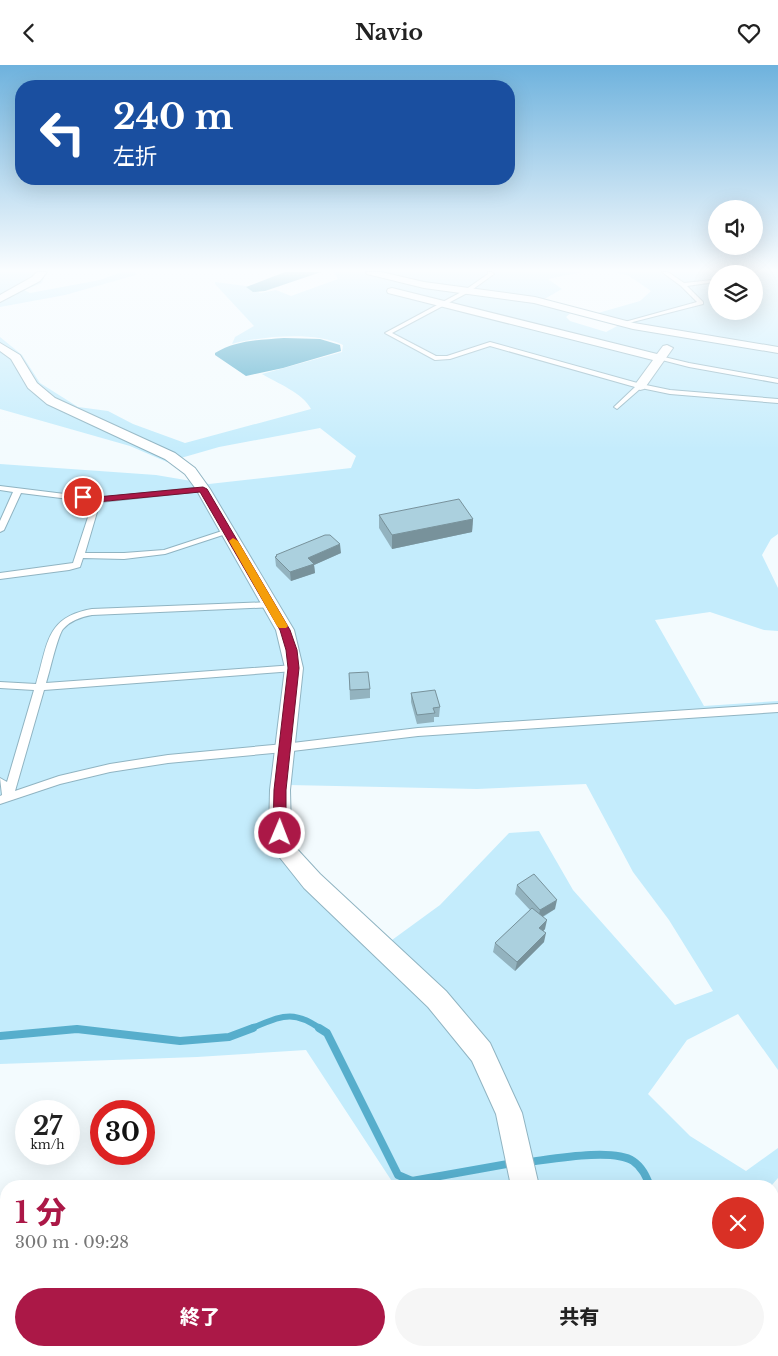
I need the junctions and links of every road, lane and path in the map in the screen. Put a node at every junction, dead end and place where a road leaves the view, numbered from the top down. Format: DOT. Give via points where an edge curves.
graph roads {
  1 [pos="389,332"];
  2 [pos="557,332"];
  3 [pos="668,332"];
  4 [pos="678,334"];
  5 [pos="0,346"];
  6 [pos="778,350"];
  7 [pos="660,357"];
  8 [pos="778,381"];
  9 [pos="640,385"];
  10 [pos="778,401"];
  11 [pos="618,407"];
  12 [pos="0,488"];
  13 [pos="18,489"];
  14 [pos="203,489"];
  15 [pos="97,500"];
  16 [pos="0,530"];
  17 [pos="228,532"];
  18 [pos="81,555"];
  19 [pos="0,575"];
  20 [pos="270,605"];
  21 [pos="294,668"];
  22 [pos="0,685"];
  23 [pos="39,687"];
  24 [pos="778,708"];
  25 [pos="284,748"];
  26 [pos="0,782"];
  27 [pos="4,799"];
  28 [pos="524,1180"];
  1 -- 9 [label="lane" via="436,358 448,358 490,344"];
  2 -- 7 [label="street"];
  3 -- 4 [label="street"];
  4 -- 6 [label="street"];
  4 -- 7 [label="street"];
  5 -- 14 [label="street" via="16,357 32,385 51,401 170,456 190,471"];
  7 -- 8 [label="lane"];
  7 -- 9 [label="street"];
  9 -- 10 [label="lane" via="670,391"];
  9 -- 11 [label="lane"];
  12 -- 13 [label="lane"];
  13 -- 15 [label="lane"];
  13 -- 16 [label="lane"];
  14 -- 15 [label="lane"];
  14 -- 17 [label="street"];
  15 -- 18 [label="lane"];
  17 -- 18 [label="lane" via="165,552 124,556"];
  17 -- 20 [label="street"];
  18 -- 19 [label="lane" via="77,565 66,568"];
  20 -- 21 [label="street" via="285,630"];
  20 -- 23 [label="lane" via="76,615 63,622 57,630"];
  21 -- 23 [label="lane"];
  21 -- 25 [label="street"];
  22 -- 23 [label="lane"];
  23 -- 27 [label="lane"];
  24 -- 25 [label="lane" via="418,732"];
  25 -- 27 [label="lane" via="110,768 59,780"];
  25 -- 28 [label="street" via="280,833 288,854 312,881 438,999 481,1052 509,1113"];
  26 -- 27 [label="lane" via="4,785"];
}
